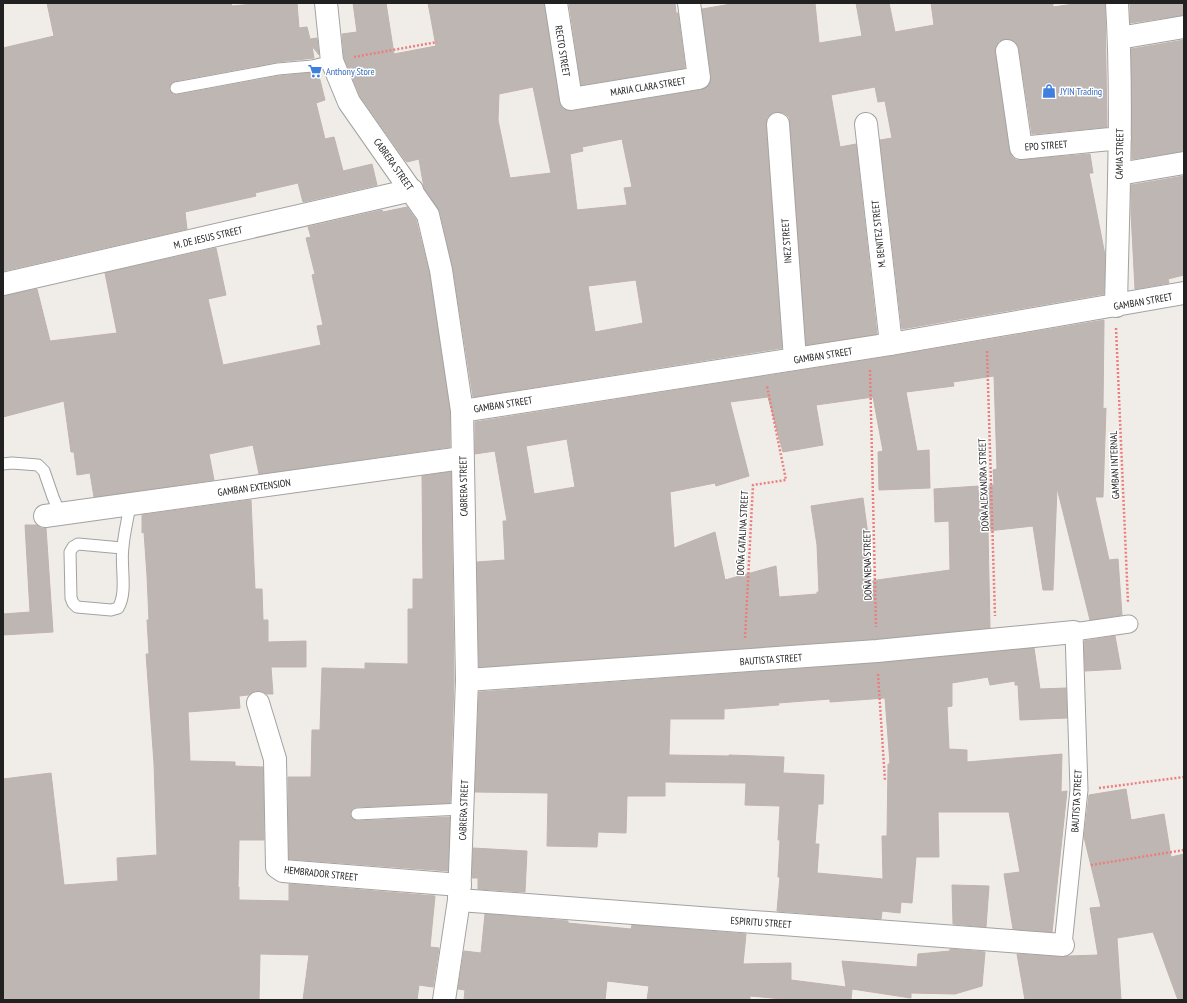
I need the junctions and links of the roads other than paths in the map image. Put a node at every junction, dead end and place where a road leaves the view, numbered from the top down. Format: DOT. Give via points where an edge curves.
graph roads {
  1 [pos="326,3"];
  2 [pos="556,3"];
  3 [pos="689,3"];
  4 [pos="1117,3"];
  5 [pos="1184,27"];
  6 [pos="1119,38"];
  7 [pos="1006,51"];
  8 [pos="332,61"];
  9 [pos="176,88"];
  10 [pos="571,99"];
  11 [pos="778,124"];
  12 [pos="866,124"];
  13 [pos="1120,138"];
  14 [pos="1184,162"];
  15 [pos="1119,174"];
  16 [pos="412,190"];
  17 [pos="3,284"];
  18 [pos="1184,293"];
  19 [pos="1116,306"];
  20 [pos="891,344"];
  21 [pos="795,359"];
  22 [pos="462,411"];
  23 [pos="462,458"];
  24 [pos="3,464"];
  25 [pos="130,504"];
  26 [pos="52,515"];
  27 [pos="122,548"];
  28 [pos="1129,624"];
  29 [pos="1074,632"];
  30 [pos="467,680"];
  31 [pos="258,703"];
  32 [pos="462,809"];
  33 [pos="357,814"];
  34 [pos="460,892"];
  35 [pos="1063,945"];
  36 [pos="444,1000"];
  1 -- 8 [label="street, CABRERA STREET"];
  2 -- 10 [label="street, RECTO STREET"];
  3 -- 10 [label="street, MARIA CLARA STREET" via="699,78"];
  4 -- 6 [label="street, CAMIA STREET"];
  5 -- 6 [label="street"];
  6 -- 13 [label="street, CAMIA STREET"];
  7 -- 13 [label="street, EPO STREET" via="1021,148"];
  8 -- 9 [label="lane"];
  8 -- 16 [label="street, CABRERA STREET" via="349,102"];
  11 -- 21 [label="street, INEZ STREET"];
  12 -- 20 [label="street, M. BENITEZ STREET"];
  13 -- 15 [label="street, CAMIA STREET"];
  14 -- 15 [label="street"];
  15 -- 19 [label="street, CAMIA STREET"];
  16 -- 17 [label="street, M. DE JESUS STREET"];
  16 -- 22 [label="street, CABRERA STREET" via="428,215 441,270"];
  18 -- 19 [label="street, GAMBAN STREET"];
  19 -- 20 [label="street, GAMBAN STREET"];
  20 -- 21 [label="street, GAMBAN STREET"];
  21 -- 22 [label="street, GAMBAN STREET"];
  22 -- 23 [label="street, CABRERA STREET"];
  23 -- 25 [label="street, GAMBAN EXTENSION"];
  23 -- 30 [label="street, CABRERA STREET"];
  24 -- 26 [label="lane" via="38,465 44,471 53,497"];
  25 -- 26 [label="street, GAMBAN EXTENSION"];
  25 -- 27 [label="lane"];
  27 -- 27 [label="lane" via="122,596 118,608 111,610 77,607 71,598 70,552 73,547 78,544"];
  28 -- 29 [label="street, BAUTISTA STREET"];
  29 -- 30 [label="street, BAUTISTA STREET" via="877,651"];
  29 -- 35 [label="street, BAUTISTA STREET" via="1078,790"];
  30 -- 32 [label="street, CABRERA STREET"];
  31 -- 34 [label="street, HEMBRADOR STREET" via="275,759 277,867 283,871"];
  32 -- 33 [label="lane"];
  32 -- 34 [label="street, CABRERA STREET"];
  34 -- 35 [label="street, ESPIRITU STREET"];
  34 -- 36 [label="street, CABRERA STREET"];
}
